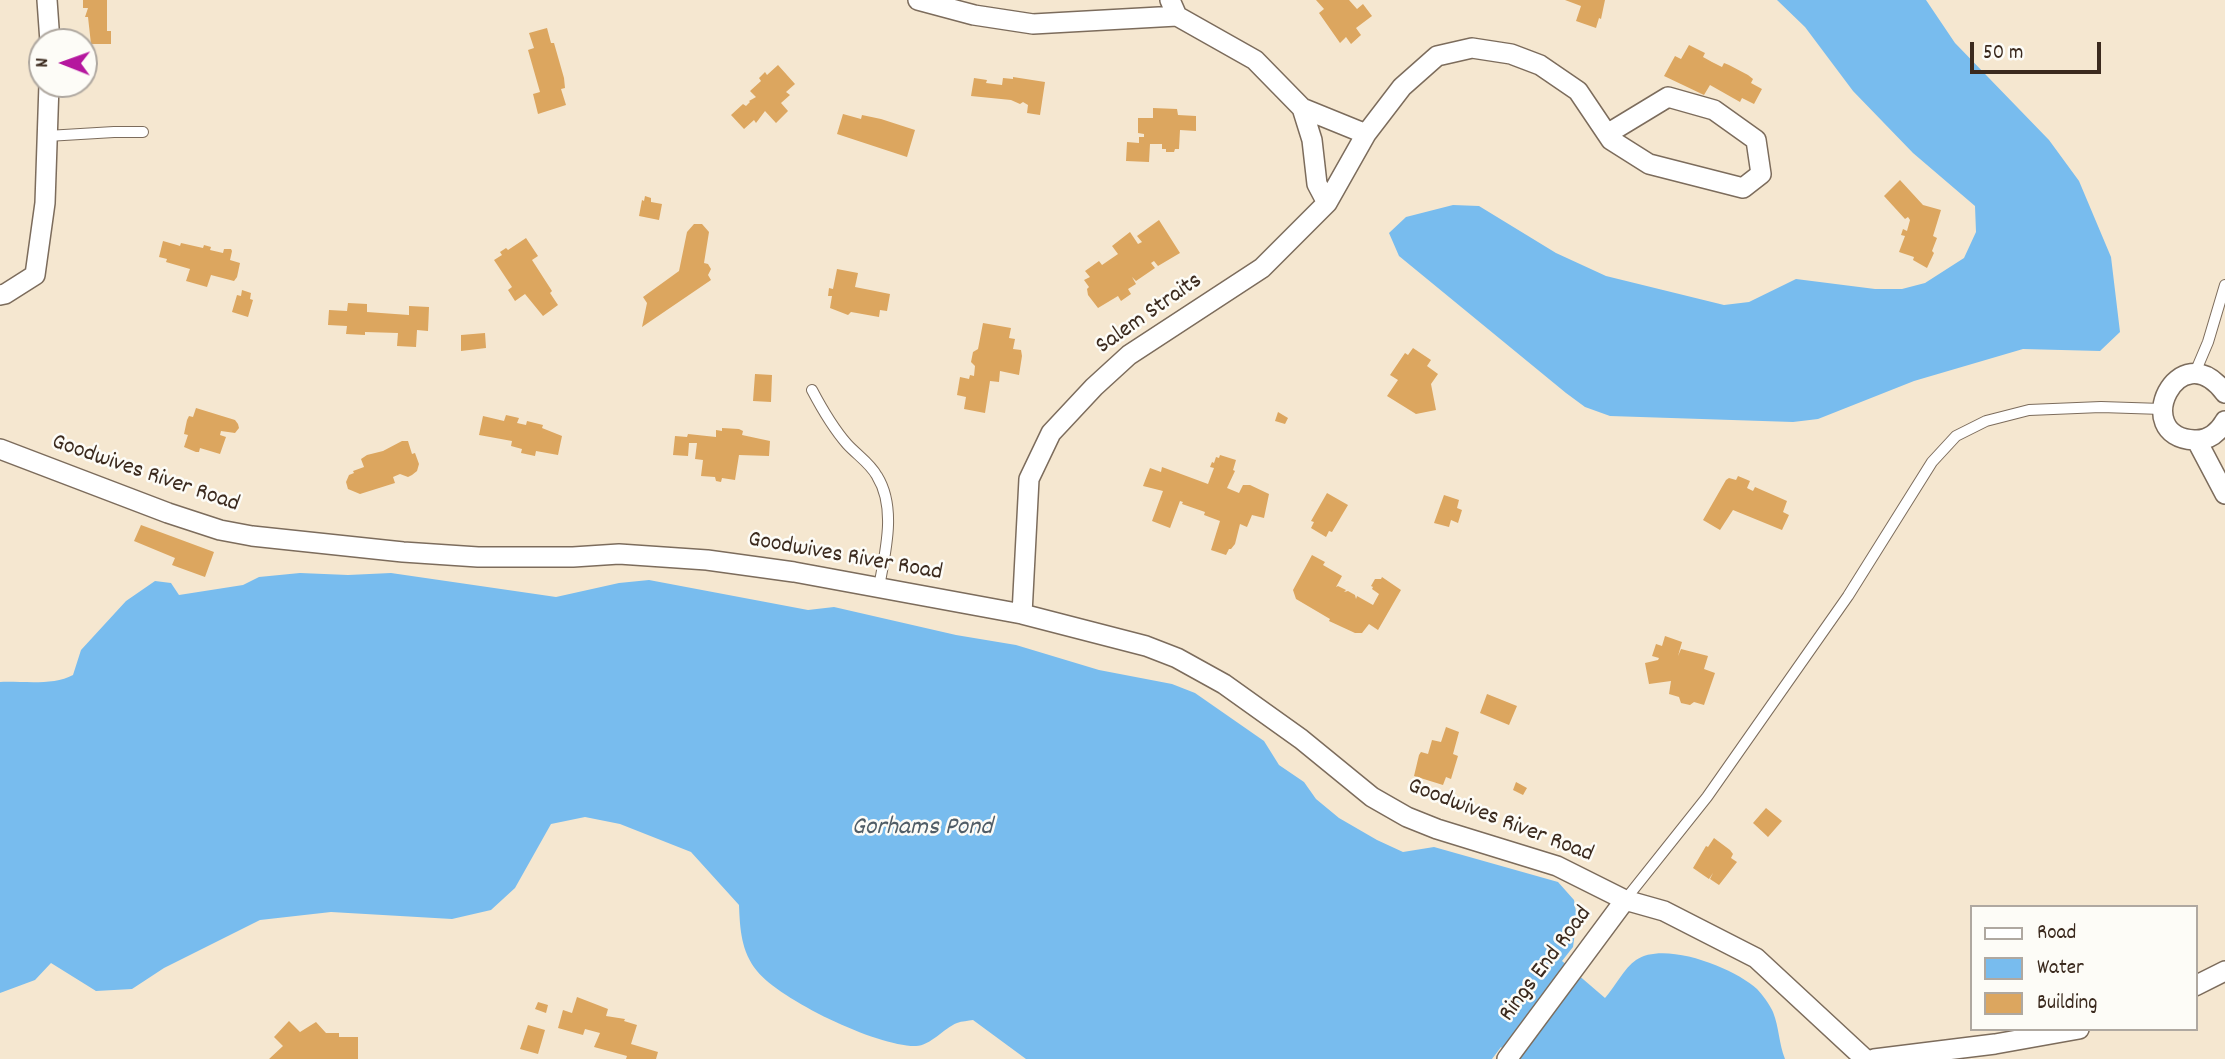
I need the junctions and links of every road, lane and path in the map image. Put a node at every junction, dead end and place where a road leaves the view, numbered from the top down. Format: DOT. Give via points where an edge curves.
graph roads {
  1 [pos="47,0"];
  2 [pos="918,0"];
  3 [pos="1174,8"];
  4 [pos="49,28"];
  5 [pos="48,98"];
  6 [pos="1302,108"];
  7 [pos="143,132"];
  8 [pos="1366,134"];
  9 [pos="1607,134"];
  10 [pos="47,136"];
  11 [pos="1326,202"];
  12 [pos="2225,285"];
  13 [pos="0,295"];
  14 [pos="2194,374"];
  15 [pos="812,390"];
  16 [pos="2225,393"];
  17 [pos="2162,409"];
  18 [pos="2225,421"];
  19 [pos="2197,441"];
  20 [pos="0,450"];
  21 [pos="2225,494"];
  22 [pos="879,587"];
  23 [pos="1022,614"];
  24 [pos="1625,900"];
  25 [pos="2225,971"];
  26 [pos="2197,985"];
  27 [pos="2068,1031"];
  28 [pos="1507,1059"];
  29 [pos="1865,1059"];
  30 [pos="1874,1059"];
  1 -- 4 [label="street"];
  2 -- 3 [label="street" via="1033,24"];
  3 -- 6 [label="street" via="1255,60"];
  5 -- 10 [label="street"];
  6 -- 8 [label="street"];
  6 -- 11 [label="street" via="1312,140 1317,184"];
  7 -- 10 [label="lane"];
  8 -- 9 [label="street, Salem Straits" via="1402,87 1437,56 1472,48 1511,54 1540,65 1578,91"];
  8 -- 11 [label="street, Salem Straits"];
  9 -- 9 [label="street, Salem Straits" via="1649,164 1743,188 1761,174 1756,140 1714,110 1668,97"];
  10 -- 13 [label="street" via="36,275"];
  11 -- 23 [label="street, Salem Straits" via="1262,268 1129,355 1051,433 1029,479"];
  12 -- 14 [label="lane"];
  14 -- 16 [label="street" via="2206,376"];
  14 -- 17 [label="street" via="2171,385"];
  15 -- 22 [label="lane" via="833,426 871,466 884,490 887,538"];
  17 -- 19 [label="street" via="2173,432"];
  17 -- 24 [label="lane" via="2029,410 1986,421 1956,436 1932,462 1848,596 1707,797"];
  18 -- 19 [label="street" via="2209,438"];
  19 -- 21 [label="street"];
  20 -- 22 [label="street, Goodwives River Road" via="168,513 252,536 478,557 667,556"];
  22 -- 23 [label="street, Goodwives River Road"];
  23 -- 24 [label="street, Goodwives River Road" via="1099,632 1177,659 1224,684 1372,797 1407,817 1557,866"];
  24 -- 28 [label="street, Rings End Road"];
  24 -- 29 [label="street, Goodwives River Road" via="1664,911 1756,958"];
  25 -- 26 [label="street"];
  27 -- 30 [label="street"];
}
